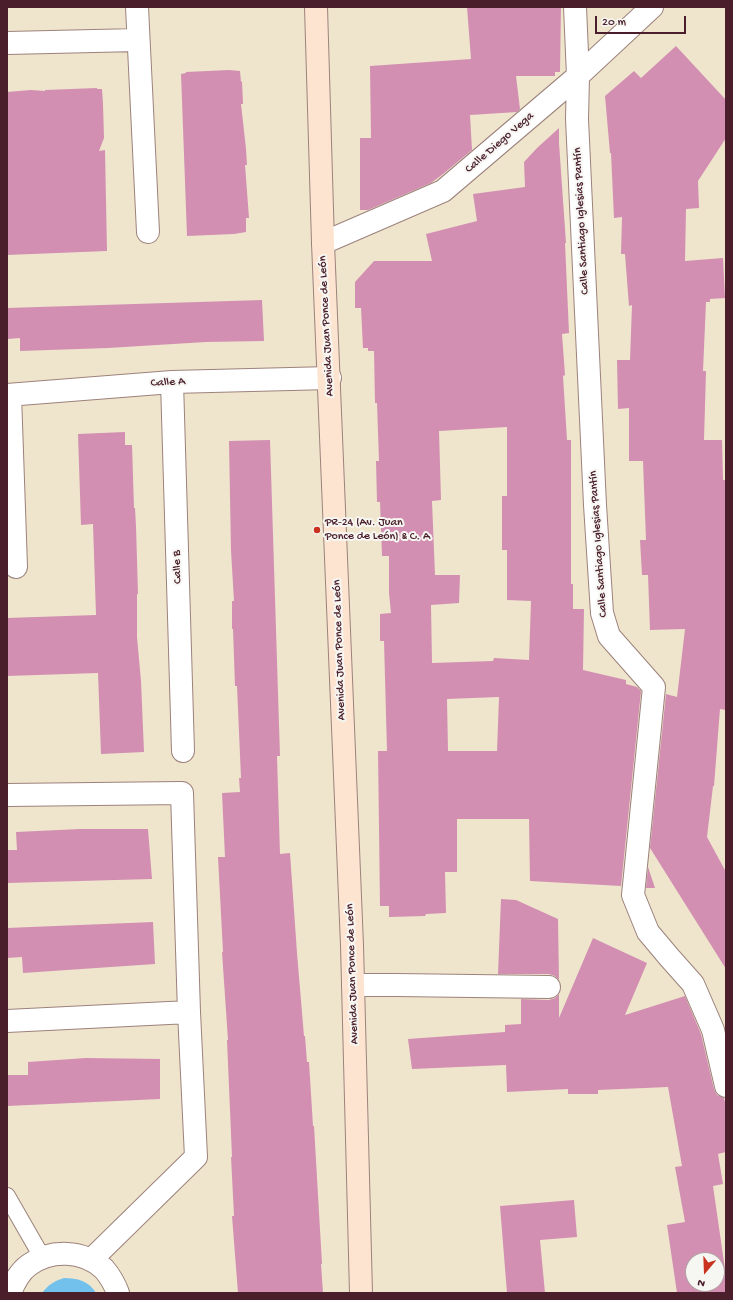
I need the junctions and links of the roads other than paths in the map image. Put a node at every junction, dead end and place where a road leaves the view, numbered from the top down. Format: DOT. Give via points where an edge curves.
graph roads {
  1 [pos="137,7"];
  2 [pos="316,7"];
  3 [pos="575,7"];
  4 [pos="652,7"];
  5 [pos="138,40"];
  6 [pos="7,43"];
  7 [pos="578,76"];
  8 [pos="148,232"];
  9 [pos="323,243"];
  10 [pos="330,378"];
  11 [pos="172,382"];
  12 [pos="9,395"];
  13 [pos="16,566"];
  14 [pos="183,751"];
  15 [pos="7,795"];
  16 [pos="353,985"];
  17 [pos="549,987"];
  18 [pos="188,1012"];
  19 [pos="7,1021"];
  20 [pos="726,1086"];
  21 [pos="7,1196"];
  22 [pos="42,1257"];
  23 [pos="91,1260"];
  24 [pos="10,1293"];
  25 [pos="118,1293"];
  26 [pos="361,1293"];
  1 -- 5 [label="street"];
  2 -- 9 [label="main road, Avenida Juan Ponce de León"];
  3 -- 7 [label="street, Calle Santiago Iglesias Pantín"];
  4 -- 7 [label="street, Calle Diego Vega"];
  5 -- 6 [label="street"];
  5 -- 8 [label="street"];
  7 -- 9 [label="street, Calle Diego Vega" via="443,192"];
  7 -- 20 [label="street, Calle Santiago Iglesias Pantín" via="577,119 602,613 609,636 654,687 633,895 648,932 693,984 713,1030"];
  9 -- 10 [label="main road, Avenida Juan Ponce de León"];
  10 -- 11 [label="street, Calle A"];
  10 -- 16 [label="main road, Avenida Juan Ponce de León"];
  11 -- 12 [label="street, Calle A"];
  11 -- 14 [label="street, Calle B"];
  12 -- 13 [label="street"];
  15 -- 18 [label="street" via="182,793"];
  16 -- 17 [label="street"];
  16 -- 26 [label="main road, Avenida Juan Ponce de León"];
  18 -- 19 [label="street"];
  18 -- 23 [label="street" via="196,1157"];
  21 -- 22 [label="lane"];
  22 -- 23 [label="street" via="75,1254"];
  22 -- 24 [label="street" via="24,1270"];
  23 -- 25 [label="street" via="114,1282"];
}
